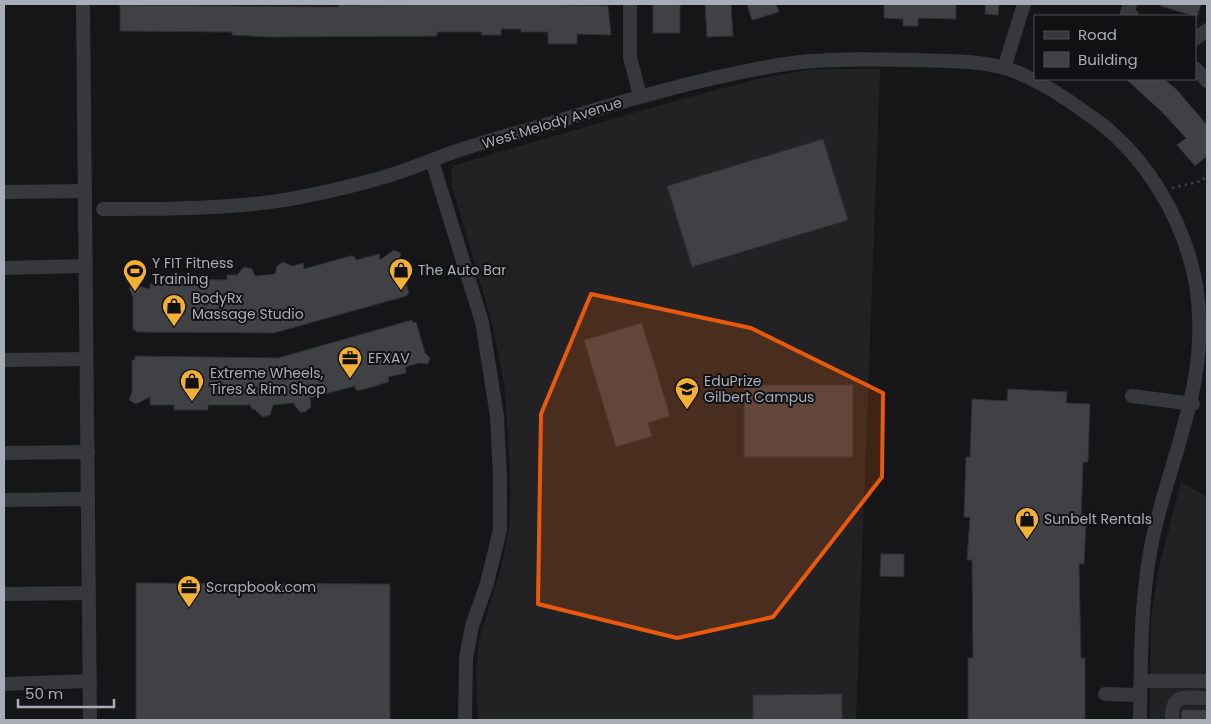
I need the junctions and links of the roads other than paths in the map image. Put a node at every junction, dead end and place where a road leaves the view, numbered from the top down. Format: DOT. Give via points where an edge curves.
graph roads {
  1 [pos="83,4"];
  2 [pos="630,4"];
  3 [pos="1024,4"];
  4 [pos="1130,4"];
  5 [pos="1130,15"];
  6 [pos="1207,30"];
  7 [pos="1196,38"];
  8 [pos="1004,68"];
  9 [pos="1196,69"];
  10 [pos="1207,81"];
  11 [pos="640,96"];
  12 [pos="432,161"];
  13 [pos="85,191"];
  14 [pos="4,192"];
  15 [pos="103,209"];
  16 [pos="85,266"];
  17 [pos="4,268"];
  18 [pos="86,359"];
  19 [pos="4,360"];
  20 [pos="1132,396"];
  21 [pos="1193,404"];
  22 [pos="88,452"];
  23 [pos="4,453"];
  24 [pos="88,499"];
  25 [pos="4,500"];
  26 [pos="89,593"];
  27 [pos="4,594"];
  28 [pos="90,681"];
  29 [pos="1207,681"];
  30 [pos="4,684"];
  31 [pos="1141,688"];
  32 [pos="1105,694"];
  33 [pos="1207,698"];
  34 [pos="90,720"];
  35 [pos="465,720"];
  36 [pos="1140,720"];
  37 [pos="1172,720"];
  1 -- 13 [label="street"];
  2 -- 11 [label="street" via="630,57"];
  3 -- 8 [label="street"];
  4 -- 5 [label="street" via="1127,13"];
  6 -- 7 [label="street"];
  8 -- 11 [label="street, West Melody Avenue" via="952,61 884,59 782,64"];
  8 -- 21 [label="street, West Melody Avenue" via="1050,89 1119,138 1163,194 1188,252 1196,284 1200,320 1199,364"];
  9 -- 10 [label="street"];
  11 -- 12 [label="street, West Melody Avenue"];
  12 -- 15 [label="street, West Melody Avenue" via="380,178 255,204 181,209"];
  12 -- 35 [label="street" via="482,322 497,416 500,530 466,658"];
  13 -- 14 [label="street"];
  13 -- 16 [label="street"];
  16 -- 17 [label="street"];
  16 -- 18 [label="street"];
  18 -- 19 [label="street"];
  18 -- 22 [label="street"];
  20 -- 21 [label="street"];
  21 -- 31 [label="street, West Melody Avenue" via="1153,538 1143,613"];
  22 -- 23 [label="street"];
  22 -- 24 [label="street"];
  24 -- 25 [label="street"];
  24 -- 26 [label="street"];
  26 -- 27 [label="street"];
  26 -- 28 [label="street"];
  28 -- 30 [label="street"];
  28 -- 34 [label="street"];
  29 -- 31 [label="street"];
  31 -- 32 [label="street"];
  31 -- 36 [label="street, West Melody Avenue"];
  33 -- 37 [label="street" via="1176,701 1172,707"];
}
